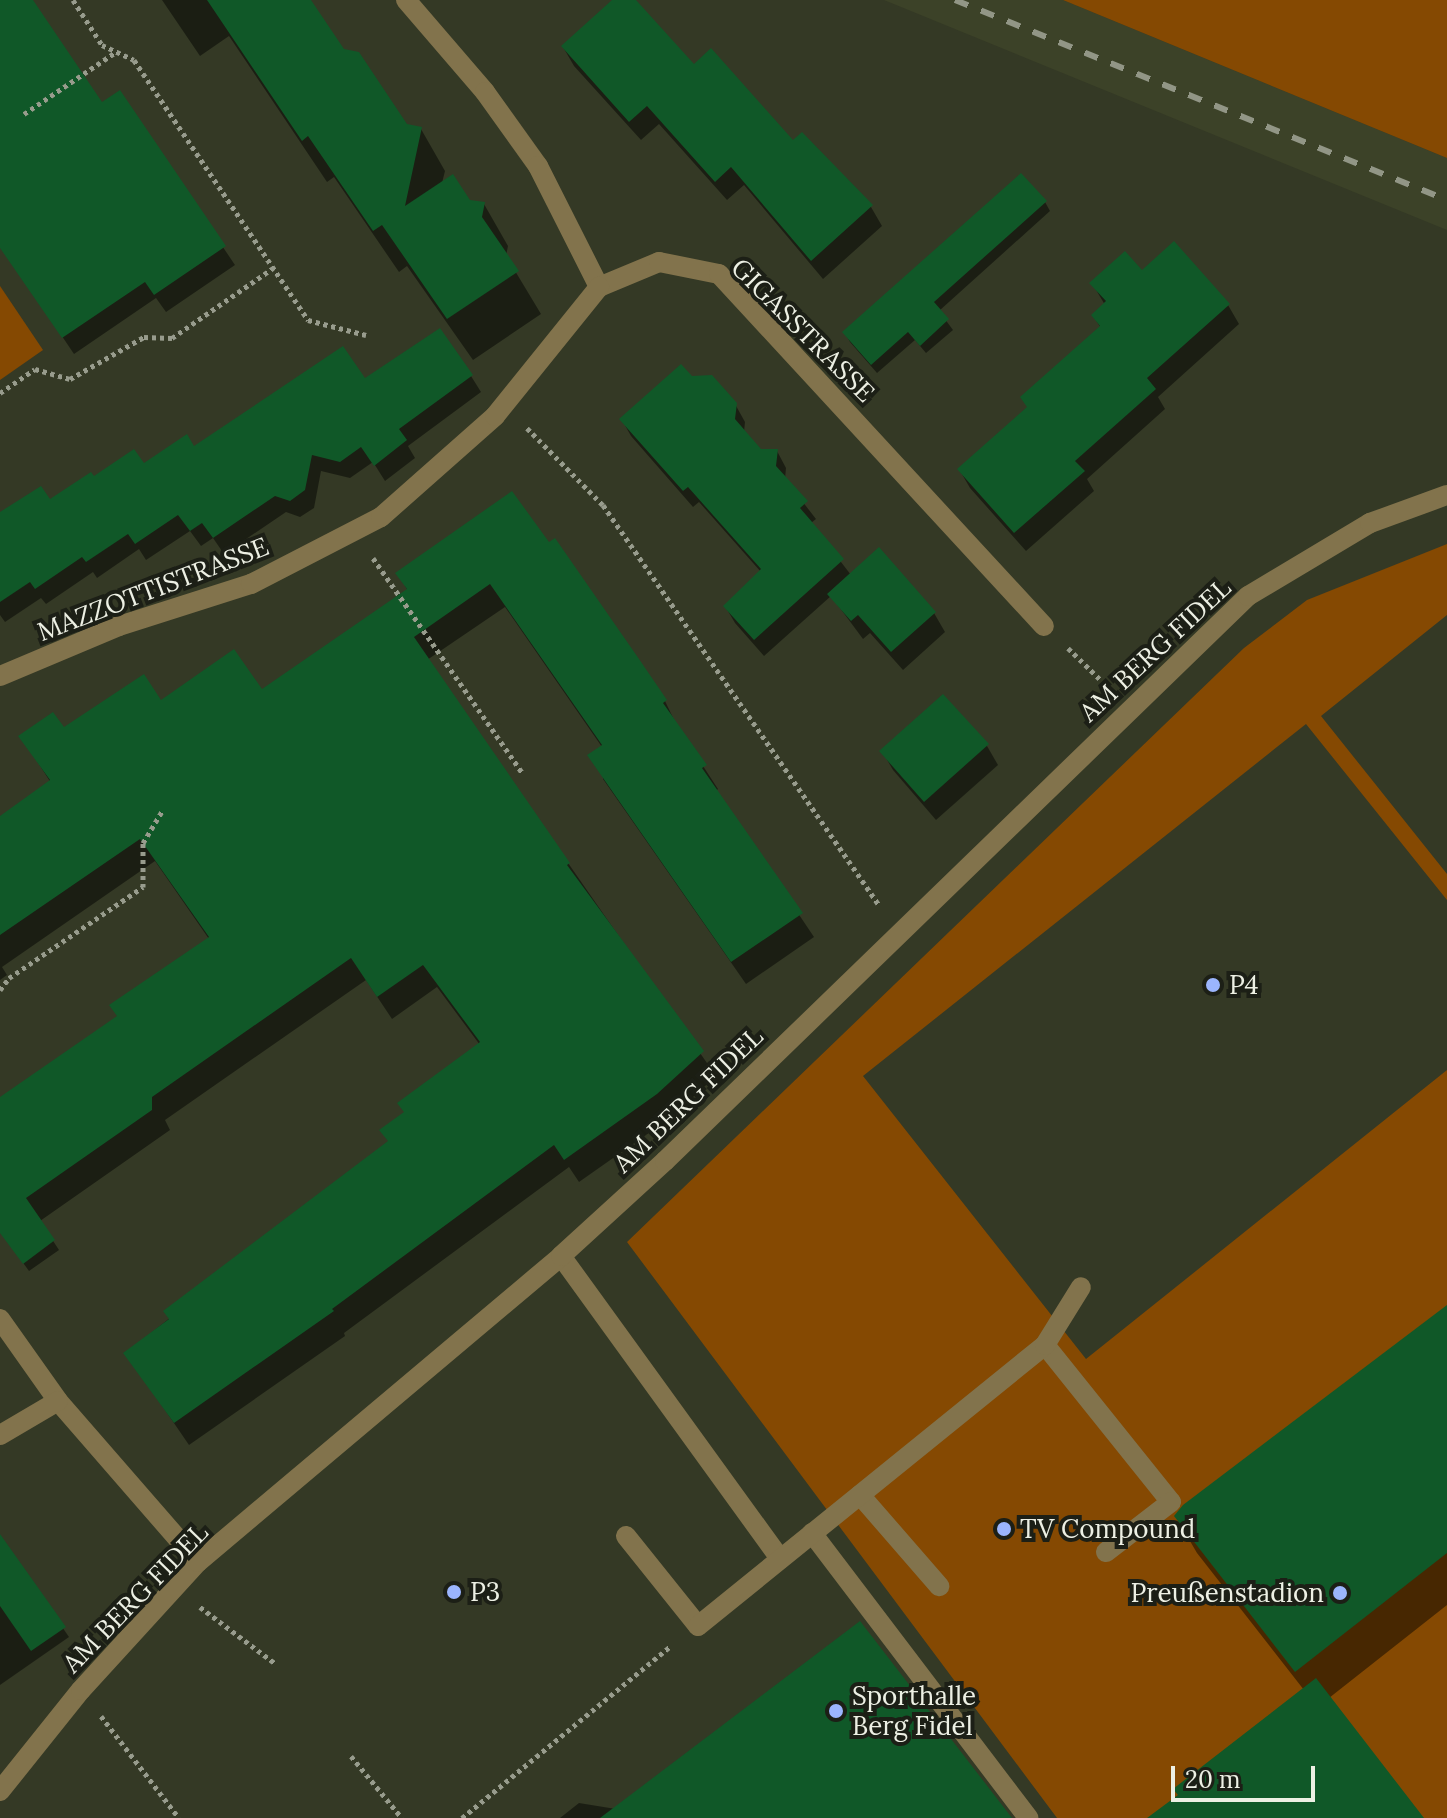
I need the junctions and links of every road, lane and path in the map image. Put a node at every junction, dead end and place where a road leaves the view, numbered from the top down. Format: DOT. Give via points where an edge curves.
graph roads {
  1 [pos="73,0"];
  2 [pos="406,0"];
  3 [pos="116,51"];
  4 [pos="24,114"];
  5 [pos="273,268"];
  6 [pos="599,287"];
  7 [pos="366,335"];
  8 [pos="0,393"];
  9 [pos="504,405"];
  10 [pos="1447,495"];
  11 [pos="355,531"];
  12 [pos="1044,626"];
  13 [pos="0,676"];
  14 [pos="523,774"];
  15 [pos="163,810"];
  16 [pos="898,933"];
  17 [pos="0,990"];
  18 [pos="561,1256"];
  19 [pos="1081,1287"];
  20 [pos="0,1319"];
  21 [pos="1045,1345"];
  22 [pos="58,1401"];
  23 [pos="0,1435"];
  24 [pos="860,1495"];
  25 [pos="812,1533"];
  26 [pos="626,1536"];
  27 [pos="1106,1552"];
  28 [pos="780,1559"];
  29 [pos="198,1562"];
  30 [pos="939,1586"];
  31 [pos="173,1588"];
  32 [pos="698,1626"];
  33 [pos="276,1664"];
  34 [pos="81,1690"];
  35 [pos="351,1756"];
  36 [pos="0,1791"];
  37 [pos="179,1818"];
  38 [pos="402,1818"];
  39 [pos="462,1818"];
  40 [pos="1028,1818"];
  1 -- 3 [label="path" via="102,45"];
  2 -- 6 [label="street" via="485,92 538,166"];
  3 -- 4 [label="path"];
  3 -- 5 [label="path" via="134,60"];
  5 -- 7 [label="path" via="308,320"];
  5 -- 8 [label="path" via="172,338 144,337 70,379 35,369"];
  6 -- 9 [label="street, MAZZOTTISTRASSE"];
  6 -- 12 [label="street, GIGASSTRASSE" via="659,262 719,274"];
  9 -- 11 [label="street, MAZZOTTISTRASSE" via="381,517"];
  9 -- 16 [label="path" via="603,505"];
  10 -- 16 [label="street, AM BERG FIDEL" via="1370,523 1248,596"];
  11 -- 13 [label="street, MAZZOTTISTRASSE" via="251,584 119,626"];
  11 -- 14 [label="path"];
  15 -- 17 [label="path" via="143,843 143,887 9,978"];
  16 -- 18 [label="street, AM BERG FIDEL"];
  18 -- 28 [label="street"];
  18 -- 29 [label="street, AM BERG FIDEL"];
  19 -- 21 [label="street"];
  20 -- 22 [label="street"];
  21 -- 24 [label="street"];
  21 -- 27 [label="street" via="1171,1502"];
  22 -- 23 [label="street"];
  22 -- 29 [label="street"];
  24 -- 25 [label="street"];
  24 -- 30 [label="street"];
  25 -- 28 [label="street"];
  25 -- 40 [label="street"];
  26 -- 32 [label="street"];
  28 -- 32 [label="street"];
  29 -- 31 [label="street, AM BERG FIDEL"];
  31 -- 33 [label="path"];
  31 -- 34 [label="street, AM BERG FIDEL"];
  32 -- 39 [label="path"];
  34 -- 36 [label="street, AM BERG FIDEL"];
  34 -- 37 [label="path"];
  35 -- 38 [label="path"];
}
